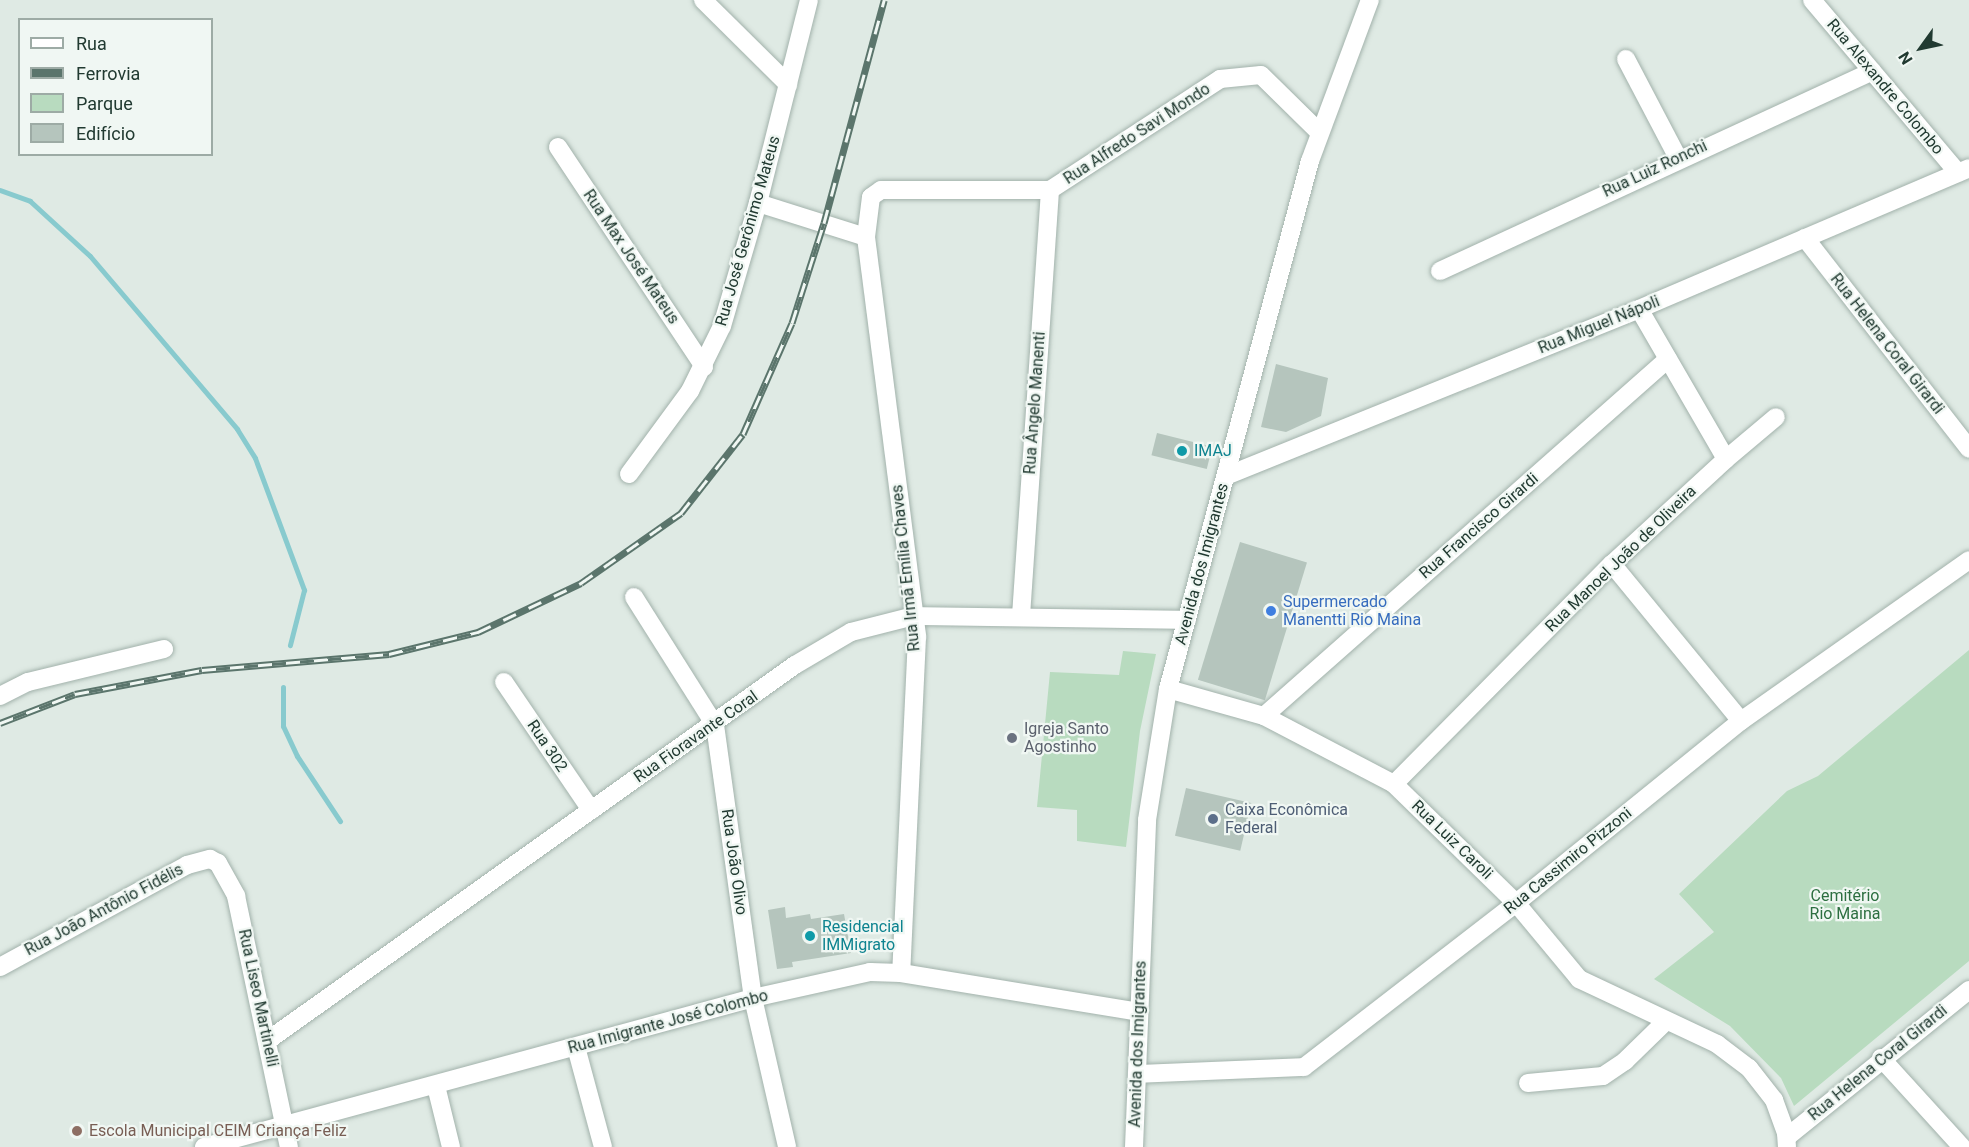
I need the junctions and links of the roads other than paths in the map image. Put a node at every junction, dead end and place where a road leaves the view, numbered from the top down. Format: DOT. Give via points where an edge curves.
graph roads {
  1 [pos="703,0"];
  2 [pos="808,0"];
  3 [pos="1370,0"];
  4 [pos="1812,0"];
  5 [pos="1626,59"];
  6 [pos="1872,71"];
  7 [pos="788,84"];
  8 [pos="1319,132"];
  9 [pos="558,147"];
  10 [pos="1678,158"];
  11 [pos="1964,171"];
  12 [pos="1050,190"];
  13 [pos="758,203"];
  14 [pos="866,237"];
  15 [pos="1805,238"];
  16 [pos="1440,271"];
  17 [pos="1639,309"];
  18 [pos="1668,359"];
  19 [pos="704,367"];
  20 [pos="1776,417"];
  21 [pos="1969,449"];
  22 [pos="1726,459"];
  23 [pos="629,474"];
  24 [pos="1226,476"];
  25 [pos="1969,560"];
  26 [pos="1612,564"];
  27 [pos="634,597"];
  28 [pos="914,616"];
  29 [pos="1021,616"];
  30 [pos="1187,620"];
  31 [pos="164,649"];
  32 [pos="504,682"];
  33 [pos="1168,689"];
  34 [pos="0,696"];
  35 [pos="1264,716"];
  36 [pos="1741,721"];
  37 [pos="715,724"];
  38 [pos="1394,784"];
  39 [pos="591,810"];
  40 [pos="210,859"];
  41 [pos="1516,903"];
  42 [pos="0,967"];
  43 [pos="901,973"];
  44 [pos="1969,990"];
  45 [pos="753,998"];
  46 [pos="1139,1012"];
  47 [pos="1666,1021"];
  48 [pos="267,1041"];
  49 [pos="576,1047"];
  50 [pos="1881,1058"];
  51 [pos="1137,1074"];
  52 [pos="1528,1083"];
  53 [pos="436,1086"];
  54 [pos="285,1128"];
  55 [pos="1787,1142"];
  56 [pos="204,1147"];
  57 [pos="289,1147"];
  58 [pos="451,1147"];
  59 [pos="603,1147"];
  60 [pos="787,1147"];
  61 [pos="1134,1147"];
  62 [pos="1962,1147"];
  1 -- 7 [label="street"];
  2 -- 7 [label="street, Rua José Gerônimo Mateus"];
  3 -- 8 [label="street, Avenida dos Imigrantes"];
  4 -- 6 [label="street, Rua Alexandre Colombo"];
  5 -- 10 [label="street"];
  6 -- 10 [label="street, Rua Luiz Ronchi"];
  6 -- 11 [label="street, Rua Alexandre Colombo"];
  7 -- 13 [label="street, Rua José Gerônimo Mateus"];
  8 -- 12 [label="street, Rua Alfredo Savi Mondo" via="1261,75 1220,79"];
  8 -- 24 [label="street, Avenida dos Imigrantes"];
  9 -- 19 [label="street, Rua Max José Mateus"];
  10 -- 16 [label="street, Rua Luiz Ronchi"];
  11 -- 15 [label="street, Rua Miguel Nápoli"];
  12 -- 14 [label="street, Rua Alfredo Savi Mondo" via="881,190 871,197"];
  12 -- 29 [label="street, Rua Ângelo Manenti"];
  13 -- 14 [label="street"];
  13 -- 19 [label="street, Rua José Gerônimo Mateus" via="735,286"];
  14 -- 28 [label="street, Rua Irmã Emília Chaves"];
  15 -- 17 [label="street, Rua Miguel Nápoli"];
  15 -- 21 [label="street, Rua Helena Coral Girardi"];
  17 -- 18 [label="street"];
  17 -- 24 [label="street, Rua Miguel Nápoli"];
  18 -- 22 [label="street"];
  18 -- 35 [label="street, Rua Francisco Girardi"];
  19 -- 23 [label="street, Rua José Gerônimo Mateus"];
  20 -- 22 [label="street, Rua Manoel João de Oliveira"];
  22 -- 26 [label="street, Rua Manoel João de Oliveira"];
  24 -- 30 [label="street, Avenida dos Imigrantes"];
  25 -- 36 [label="street, Rua Cassimiro Pizzoni"];
  26 -- 36 [label="street"];
  26 -- 38 [label="street, Rua Manoel João de Oliveira"];
  27 -- 37 [label="street, Rua João Olivo"];
  28 -- 29 [label="street, Rua Fioravante Coral"];
  28 -- 37 [label="street, Rua Fioravante Coral" via="851,632 795,665"];
  28 -- 43 [label="street, Rua Irmã Emília Chaves" via="917,637"];
  29 -- 30 [label="street, Rua Fioravante Coral"];
  30 -- 33 [label="street, Avenida dos Imigrantes"];
  31 -- 34 [label="street" via="28,682"];
  32 -- 39 [label="street, Rua 302"];
  33 -- 35 [label="street, Rua Luiz Caroli"];
  33 -- 46 [label="street, Avenida dos Imigrantes" via="1147,820"];
  35 -- 38 [label="street, Rua Luiz Caroli"];
  36 -- 41 [label="street, Rua Cassimiro Pizzoni"];
  37 -- 39 [label="street, Rua Fioravante Coral"];
  37 -- 45 [label="street, Rua João Olivo"];
  38 -- 41 [label="street, Rua Luiz Caroli"];
  39 -- 48 [label="street, Rua Fioravante Coral"];
  40 -- 42 [label="street, Rua João Antônio Fidélis" via="188,865"];
  40 -- 48 [label="street, Rua Liseo Martinelli" via="225,870 236,896"];
  41 -- 47 [label="street, Rua Luiz Caroli" via="1579,979"];
  41 -- 51 [label="street, Rua Cassimiro Pizzoni" via="1304,1067"];
  43 -- 45 [label="street, Rua Imigrante José Colombo" via="847,976"];
  43 -- 46 [label="street, Rua Imigrante José Colombo"];
  44 -- 50 [label="street, Rua Helena Coral Girardi"];
  45 -- 49 [label="street, Rua Imigrante José Colombo"];
  45 -- 60 [label="street, Rua João Olivo"];
  46 -- 51 [label="street, Avenida dos Imigrantes"];
  47 -- 52 [label="street" via="1604,1076"];
  47 -- 55 [label="street, Rua Luiz Caroli" via="1717,1044 1749,1068 1774,1100"];
  48 -- 54 [label="street, Rua Liseo Martinelli"];
  49 -- 53 [label="street, Rua Imigrante José Colombo"];
  49 -- 59 [label="street"];
  50 -- 55 [label="street, Rua Helena Coral Girardi"];
  50 -- 62 [label="street"];
  51 -- 61 [label="street, Avenida dos Imigrantes"];
  53 -- 54 [label="street, Rua Imigrante José Colombo"];
  53 -- 58 [label="street"];
  54 -- 56 [label="street, Rua Imigrante José Colombo"];
  54 -- 57 [label="street, Rua Liseo Martinelli"];
}
